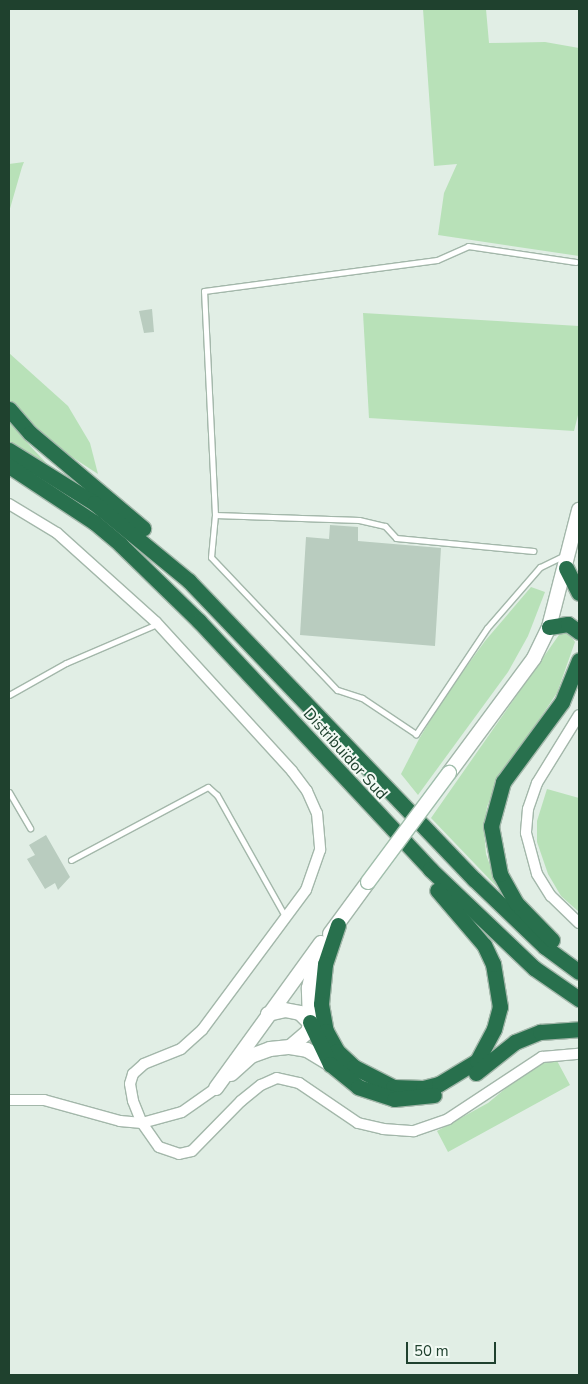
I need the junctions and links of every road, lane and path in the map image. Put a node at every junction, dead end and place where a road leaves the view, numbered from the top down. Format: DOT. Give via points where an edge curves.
graph roads {
  1 [pos="576,262"];
  2 [pos="9,409"];
  3 [pos="9,450"];
  4 [pos="9,466"];
  5 [pos="9,474"];
  6 [pos="9,504"];
  7 [pos="579,510"];
  8 [pos="215,515"];
  9 [pos="94,522"];
  10 [pos="533,551"];
  11 [pos="568,561"];
  12 [pos="579,593"];
  13 [pos="157,624"];
  14 [pos="549,627"];
  15 [pos="579,632"];
  16 [pos="579,660"];
  17 [pos="9,695"];
  18 [pos="579,714"];
  19 [pos="338,733"];
  20 [pos="9,792"];
  21 [pos="30,828"];
  22 [pos="71,860"];
  23 [pos="430,870"];
  24 [pos="286,918"];
  25 [pos="579,922"];
  26 [pos="338,925"];
  27 [pos="327,943"];
  28 [pos="579,960"];
  29 [pos="579,972"];
  30 [pos="579,999"];
  31 [pos="268,1014"];
  32 [pos="310,1022"];
  33 [pos="579,1030"];
  34 [pos="290,1047"];
  35 [pos="579,1054"];
  36 [pos="330,1064"];
  37 [pos="393,1087"];
  38 [pos="216,1088"];
  39 [pos="9,1100"];
  40 [pos="142,1123"];
  1 -- 8 [label="lane" via="468,246 437,260 204,291"];
  2 -- 19 [label="highway" via="30,433 194,572"];
  3 -- 19 [label="highway" via="94,503 189,581"];
  4 -- 9 [label="highway"];
  5 -- 9 [label="highway"];
  6 -- 13 [label="street" via="56,533"];
  7 -- 11 [label="street"];
  8 -- 10 [label="lane" via="359,520 385,526 396,538"];
  8 -- 11 [label="lane" via="210,557 337,690 362,698 416,734 482,635 524,584 540,567"];
  9 -- 23 [label="highway, Distribuïdor Sud" via="199,621"];
  11 -- 12 [label="highway"];
  11 -- 14 [label="street"];
  13 -- 17 [label="lane" via="66,662"];
  13 -- 24 [label="street" via="292,771 307,791 317,813 320,850 315,869 306,890"];
  14 -- 15 [label="highway" via="568,624"];
  14 -- 26 [label="street, bridge" via="529,665"];
  16 -- 28 [label="highway" via="562,702 503,782 491,826 500,874 516,903 550,938"];
  18 -- 25 [label="street" via="537,783 528,809 526,833 537,874 551,896"];
  19 -- 29 [label="highway, Distribuïdor Sud" via="474,880 545,947"];
  20 -- 21 [label="lane"];
  22 -- 24 [label="lane" via="208,787 217,795"];
  23 -- 30 [label="highway, Distribuïdor Sud" via="534,968"];
  23 -- 37 [label="highway" via="437,890 484,945 495,971 500,1007 486,1048 465,1071 423,1088"];
  24 -- 40 [label="street" via="202,1030 181,1049 144,1064 133,1074 131,1092"];
  26 -- 27 [label="highway"];
  27 -- 31 [label="street"];
  27 -- 32 [label="street" via="315,981 314,1011"];
  27 -- 37 [label="highway" via="321,1004 326,1031 337,1051 354,1067"];
  31 -- 32 [label="street" via="285,1010 300,1013"];
  31 -- 38 [label="street"];
  32 -- 34 [label="street" via="308,1032"];
  32 -- 36 [label="highway"];
  32 -- 37 [label="street" via="331,1054 349,1073 368,1084"];
  33 -- 36 [label="highway" via="540,1032 515,1042 451,1089 413,1099 374,1094 358,1087"];
  34 -- 36 [label="street" via="307,1050"];
  34 -- 38 [label="street" via="270,1049 251,1056"];
  35 -- 40 [label="street" via="542,1057 448,1119 414,1131 358,1123 299,1084 277,1078 261,1085 241,1101 192,1151 180,1154 159,1147"];
  38 -- 40 [label="street" via="182,1112"];
  39 -- 40 [label="street" via="44,1100 120,1121"];
}
